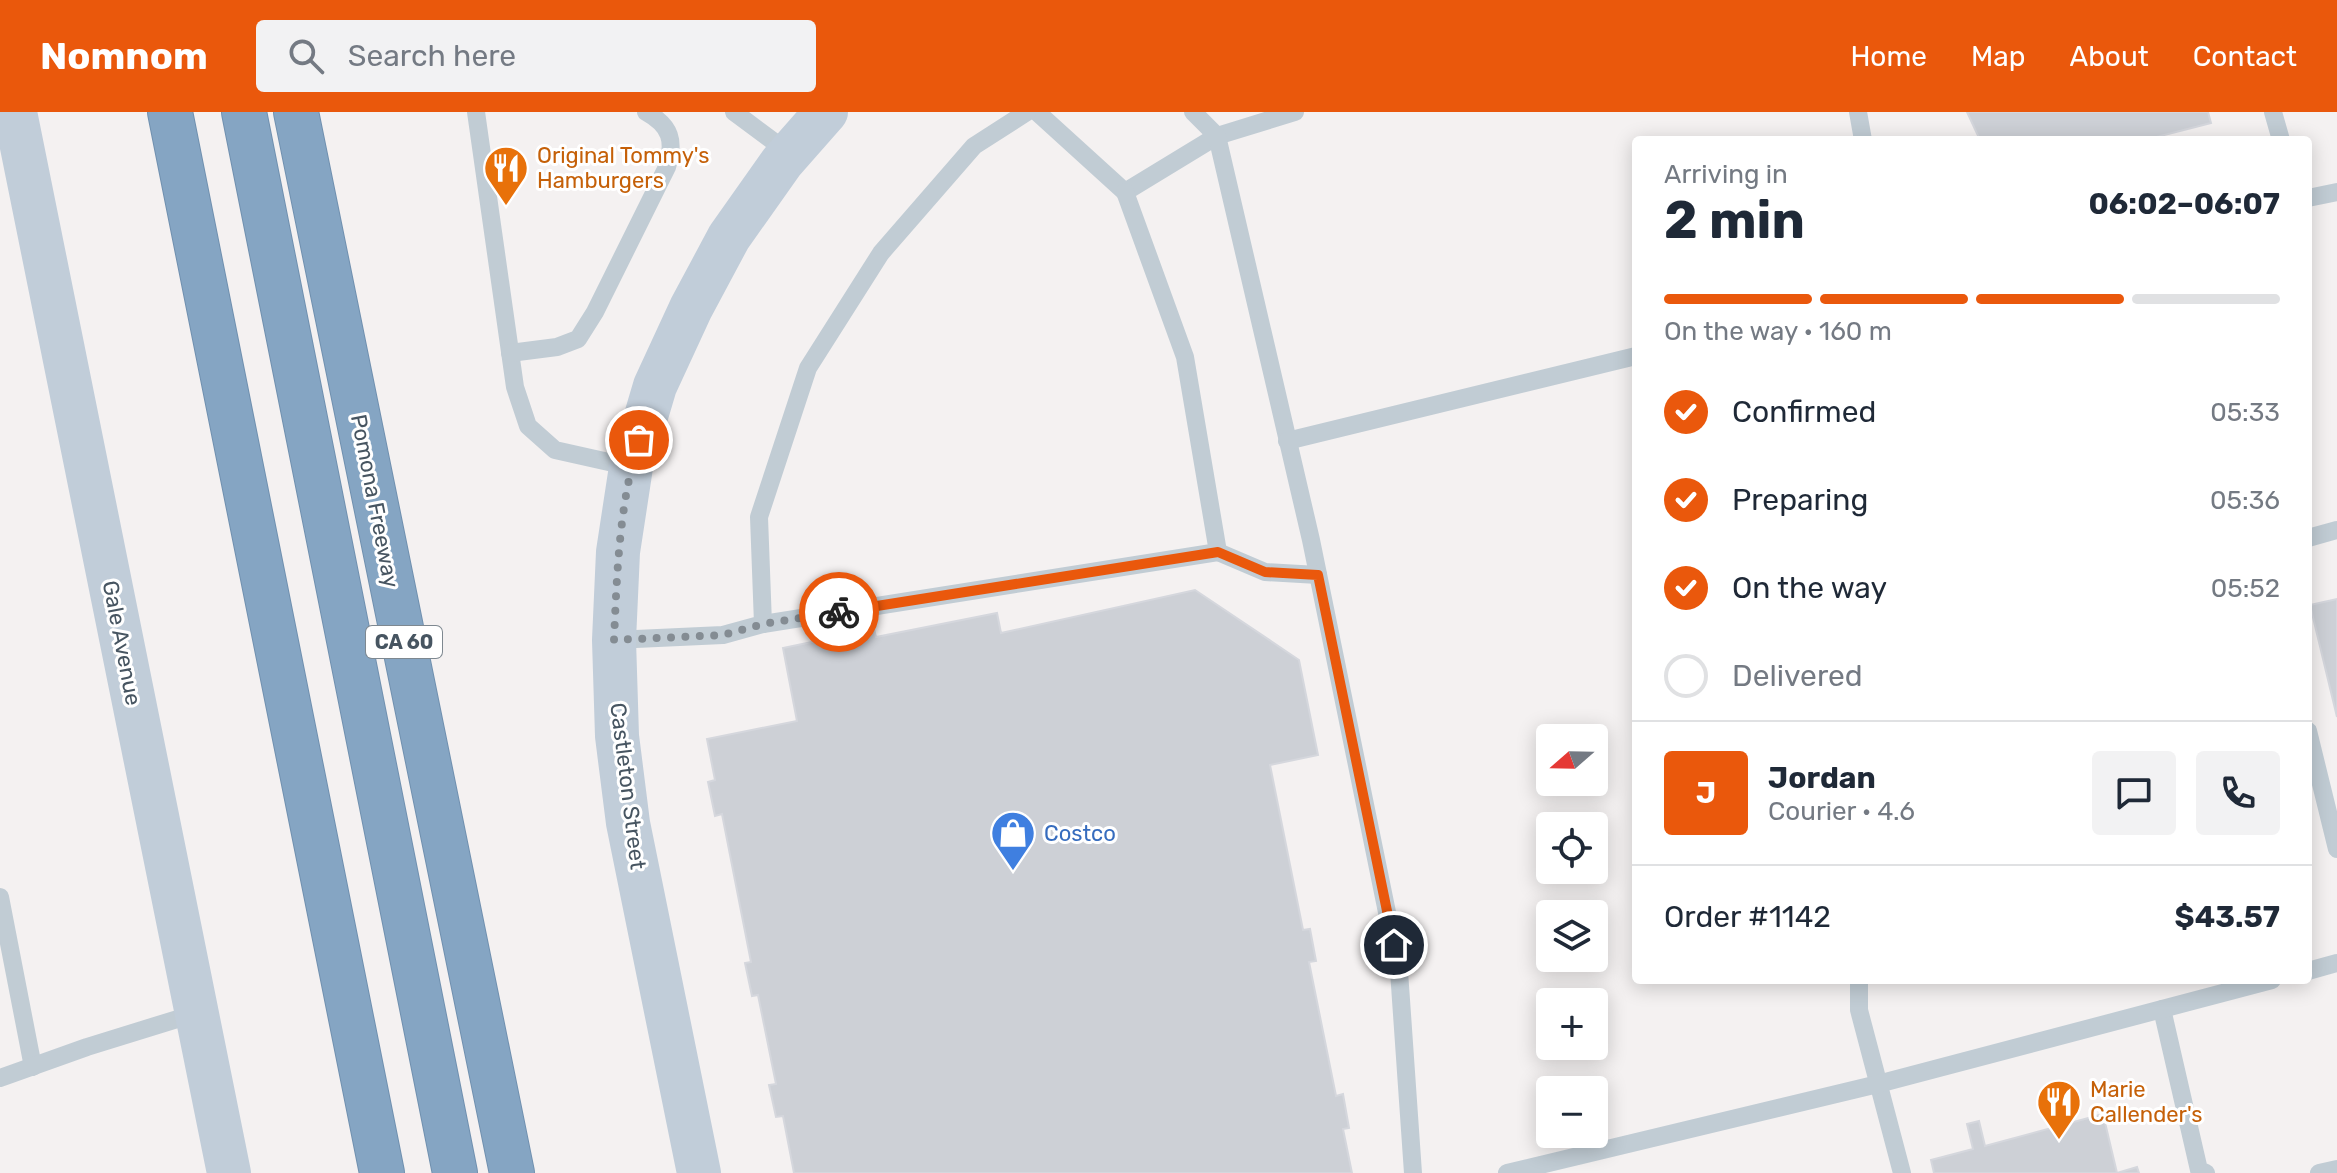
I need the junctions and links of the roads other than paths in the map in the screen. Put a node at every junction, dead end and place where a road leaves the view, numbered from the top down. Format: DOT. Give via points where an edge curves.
graph roads {
  1 [pos="15,112"];
  2 [pos="170,112"];
  3 [pos="219,112"];
  4 [pos="244,112"];
  5 [pos="296,112"];
  6 [pos="476,112"];
  7 [pos="646,112"];
  8 [pos="734,112"];
  9 [pos="826,112"];
  10 [pos="1027,112"];
  11 [pos="1037,112"];
  12 [pos="1193,112"];
  13 [pos="1858,112"];
  14 [pos="2273,112"];
  15 [pos="1290,113"];
  16 [pos="1217,136"];
  17 [pos="1862,136"];
  18 [pos="2280,136"];
  19 [pos="789,153"];
  20 [pos="1125,192"];
  21 [pos="2337,192"];
  22 [pos="2312,197"];
  23 [pos="510,353"];
  24 [pos="1632,357"];
  25 [pos="1287,441"];
  26 [pos="631,467"];
  27 [pos="2337,530"];
  28 [pos="2312,537"];
  29 [pos="1218,552"];
  30 [pos="1318,575"];
  31 [pos="763,624"];
  32 [pos="614,640"];
  33 [pos="2312,747"];
  34 [pos="2337,849"];
  35 [pos="0,897"];
  36 [pos="2337,963"];
  37 [pos="2312,970"];
  38 [pos="1859,984"];
  39 [pos="2257,984"];
  40 [pos="2162,1009"];
  41 [pos="197,1013"];
  42 [pos="33,1067"];
  43 [pos="0,1078"];
  44 [pos="1878,1084"];
  45 [pos="2337,1169"];
  46 [pos="225,1172"];
  47 [pos="382,1173"];
  48 [pos="428,1173"];
  49 [pos="455,1173"];
  50 [pos="512,1173"];
  51 [pos="699,1173"];
  52 [pos="1413,1173"];
  53 [pos="1507,1173"];
  54 [pos="1902,1173"];
  55 [pos="2206,1173"];
  56 [pos="2319,1173"];
  1 -- 41 [label="street, Gale Avenue"];
  2 -- 47 [label="highway"];
  3 -- 48 [label="highway"];
  4 -- 49 [label="highway"];
  5 -- 50 [label="highway, Pomona Freeway / CA 60"];
  6 -- 23 [label="lane"];
  7 -- 23 [label="lane" via="669,131 672,149 595,312 578,339"];
  8 -- 19 [label="lane"];
  9 -- 19 [label="street, Castleton Street"];
  10 -- 31 [label="lane" via="974,146 890,242 808,368 759,517"];
  11 -- 20 [label="lane"];
  12 -- 16 [label="lane"];
  13 -- 17 [label="lane"];
  14 -- 18 [label="lane"];
  15 -- 16 [label="lane"];
  16 -- 20 [label="lane"];
  16 -- 25 [label="lane"];
  19 -- 26 [label="street, Castleton Street" via="729,237 691,308 655,386"];
  20 -- 29 [label="lane" via="1185,357"];
  21 -- 22 [label="lane"];
  23 -- 26 [label="lane" via="528,426 555,450"];
  24 -- 25 [label="lane"];
  25 -- 30 [label="lane"];
  26 -- 32 [label="street, Castleton Street" via="618,552"];
  27 -- 28 [label="lane"];
  29 -- 30 [label="lane" via="1265,572"];
  29 -- 31 [label="lane"];
  30 -- 52 [label="lane" via="1399,971"];
  31 -- 32 [label="lane" via="723,635"];
  32 -- 51 [label="street, Castleton Street" via="617,736 628,823"];
  33 -- 34 [label="lane"];
  35 -- 42 [label="lane"];
  36 -- 37 [label="lane"];
  38 -- 44 [label="lane" via="1859,1010"];
  39 -- 40 [label="lane"];
  40 -- 44 [label="lane"];
  40 -- 55 [label="lane" via="2199,1170"];
  41 -- 42 [label="lane"];
  41 -- 46 [label="street, Gale Avenue"];
  42 -- 43 [label="lane"];
  44 -- 53 [label="lane"];
  44 -- 54 [label="lane"];
  45 -- 56 [label="lane"];
}
